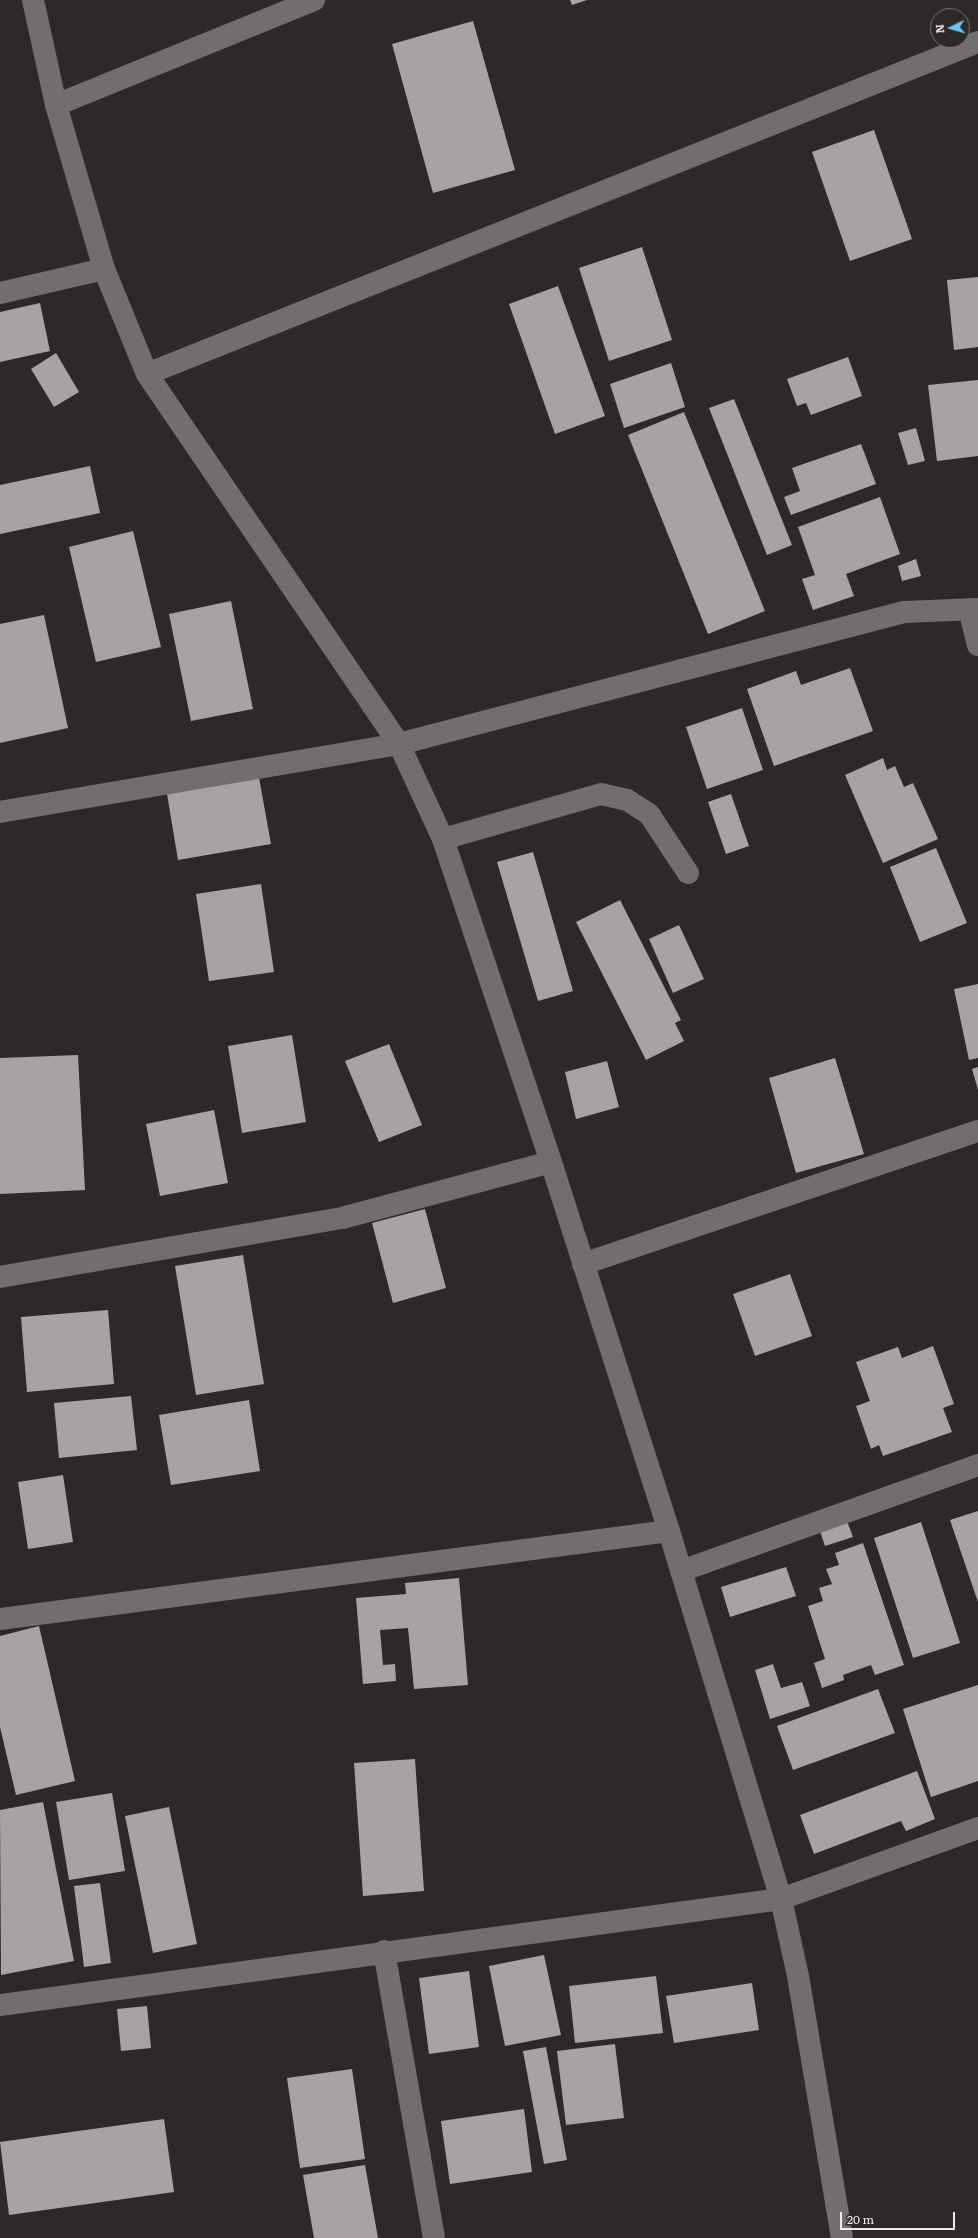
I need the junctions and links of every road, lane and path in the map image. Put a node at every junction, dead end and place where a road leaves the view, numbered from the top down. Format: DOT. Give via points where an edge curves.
graph roads {
  1 [pos="33,0"];
  2 [pos="314,0"];
  3 [pos="978,42"];
  4 [pos="56,105"];
  5 [pos="104,269"];
  6 [pos="0,293"];
  7 [pos="147,374"];
  8 [pos="974,609"];
  9 [pos="978,645"];
  10 [pos="398,744"];
  11 [pos="0,812"];
  12 [pos="443,839"];
  13 [pos="688,873"];
  14 [pos="978,1131"];
  15 [pos="551,1162"];
  16 [pos="583,1264"];
  17 [pos="0,1277"];
  18 [pos="978,1465"];
  19 [pos="669,1531"];
  20 [pos="681,1571"];
  21 [pos="0,1619"];
  22 [pos="978,1828"];
  23 [pos="781,1899"];
  24 [pos="384,1951"];
  25 [pos="0,2005"];
  26 [pos="434,2238"];
  27 [pos="842,2238"];
  1 -- 4 [label="street"];
  2 -- 4 [label="street"];
  3 -- 7 [label="street"];
  4 -- 5 [label="street"];
  5 -- 6 [label="street"];
  5 -- 7 [label="street"];
  7 -- 10 [label="street"];
  8 -- 9 [label="street"];
  8 -- 10 [label="street" via="904,612"];
  10 -- 11 [label="street"];
  10 -- 12 [label="street"];
  12 -- 13 [label="street" via="601,794 627,800 649,814"];
  12 -- 15 [label="street"];
  14 -- 16 [label="street"];
  15 -- 16 [label="street"];
  15 -- 17 [label="street" via="342,1218"];
  16 -- 19 [label="street"];
  18 -- 20 [label="street"];
  19 -- 20 [label="street"];
  19 -- 21 [label="street"];
  20 -- 23 [label="street"];
  22 -- 23 [label="street"];
  23 -- 24 [label="street"];
  23 -- 27 [label="street" via="798,1976"];
  24 -- 25 [label="street"];
  24 -- 26 [label="street"];
}
